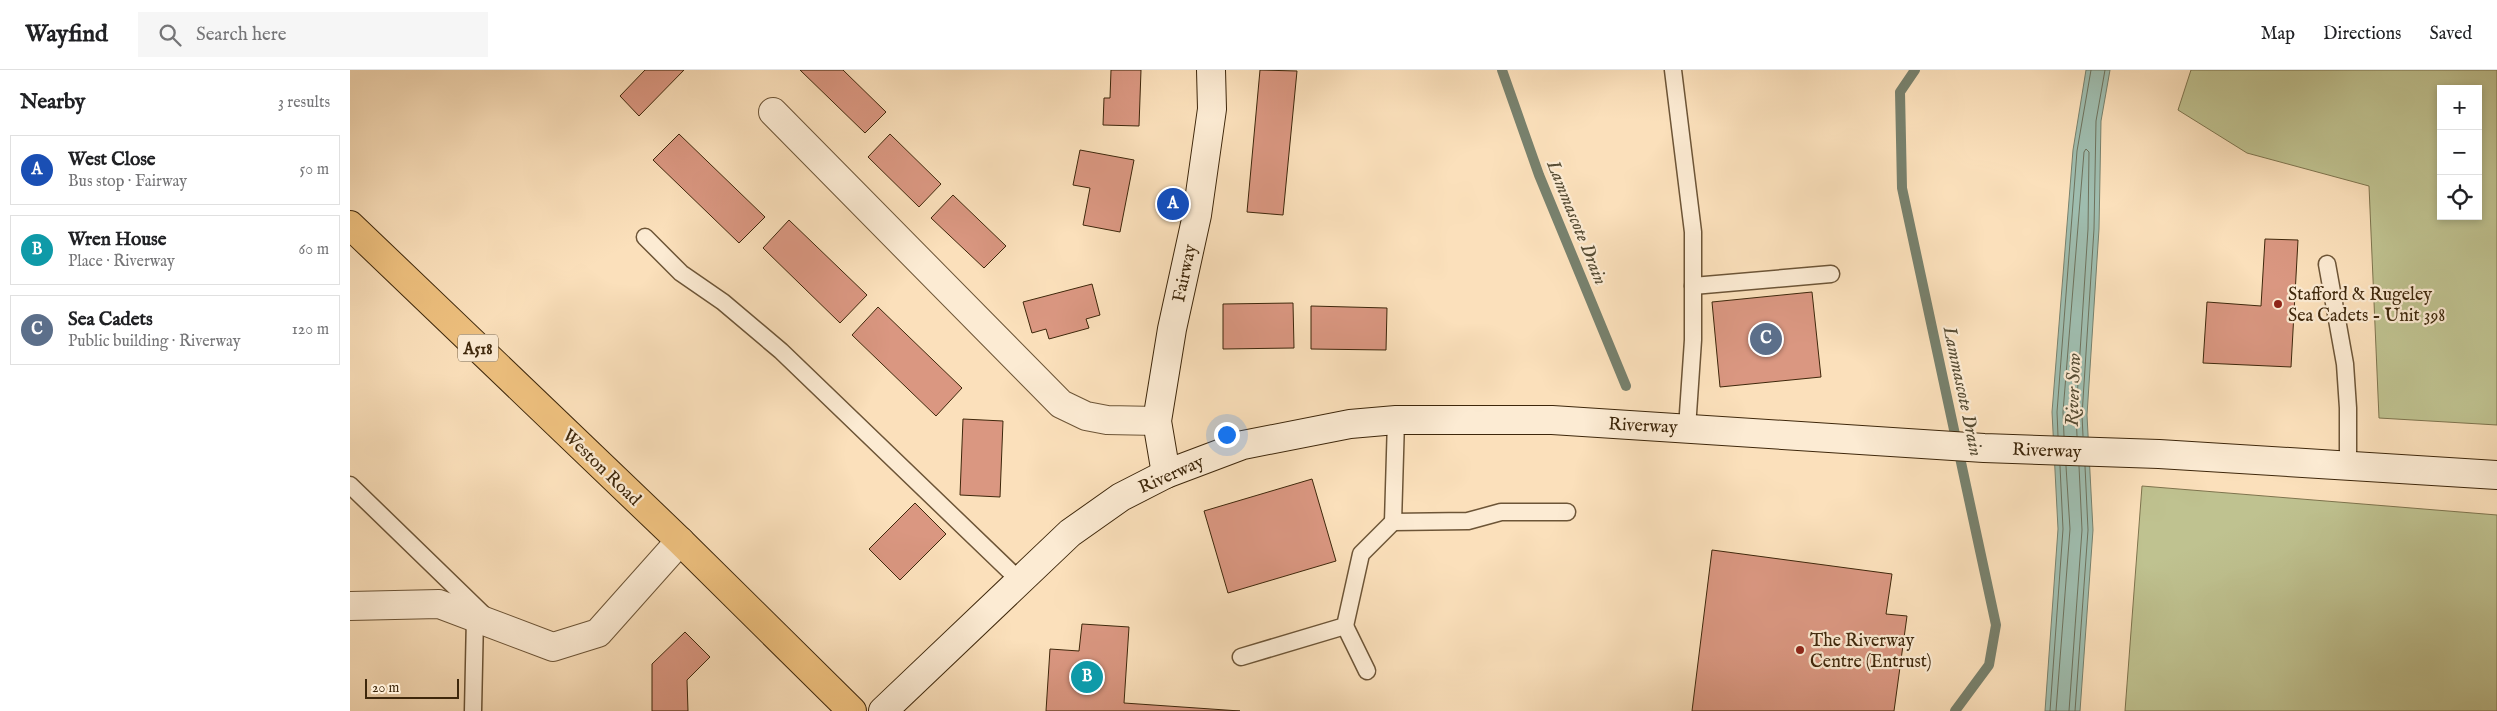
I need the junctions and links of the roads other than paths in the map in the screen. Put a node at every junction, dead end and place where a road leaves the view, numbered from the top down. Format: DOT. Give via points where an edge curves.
graph roads {
  1 [pos="1210,70"];
  2 [pos="1672,70"];
  3 [pos="773,112"];
  4 [pos="350,224"];
  5 [pos="645,237"];
  6 [pos="2327,264"];
  7 [pos="1831,274"];
  8 [pos="1694,286"];
  9 [pos="1396,420"];
  10 [pos="1158,421"];
  11 [pos="1687,428"];
  12 [pos="2348,466"];
  13 [pos="1166,474"];
  14 [pos="2497,475"];
  15 [pos="350,485"];
  16 [pos="1567,512"];
  17 [pos="1393,522"];
  18 [pos="680,541"];
  19 [pos="1019,580"];
  20 [pos="350,606"];
  21 [pos="484,620"];
  22 [pos="1345,626"];
  23 [pos="1241,657"];
  24 [pos="1367,671"];
  25 [pos="473,711"];
  26 [pos="852,711"];
  27 [pos="883,711"];
  1 -- 10 [label="street, Fairway" via="1212,109 1197,215 1172,330"];
  2 -- 8 [label="lane" via="1693,232"];
  3 -- 10 [label="street" via="1061,404 1086,416 1107,420"];
  4 -- 18 [label="highway, Weston Road / A518"];
  5 -- 19 [label="lane" via="681,272 781,351"];
  6 -- 12 [label="lane" via="2345,364"];
  7 -- 8 [label="lane"];
  8 -- 11 [label="lane"];
  9 -- 11 [label="street, Riverway" via="1552,420"];
  9 -- 13 [label="street, Riverway" via="1350,424 1243,444"];
  9 -- 17 [label="lane"];
  10 -- 13 [label="street, Fairway"];
  11 -- 12 [label="street, Riverway" via="1984,448 2159,454"];
  12 -- 14 [label="street, Riverway"];
  13 -- 19 [label="street, Riverway" via="1121,497 1070,532"];
  15 -- 21 [label="lane"];
  16 -- 17 [label="lane" via="1501,512 1468,521"];
  17 -- 22 [label="lane" via="1361,554"];
  18 -- 21 [label="street" via="598,633 553,647"];
  18 -- 26 [label="highway, Weston Road / A518"];
  19 -- 27 [label="street, Riverway"];
  20 -- 21 [label="street" via="439,604"];
  21 -- 25 [label="lane"];
  22 -- 23 [label="lane"];
  22 -- 24 [label="lane"];
}
